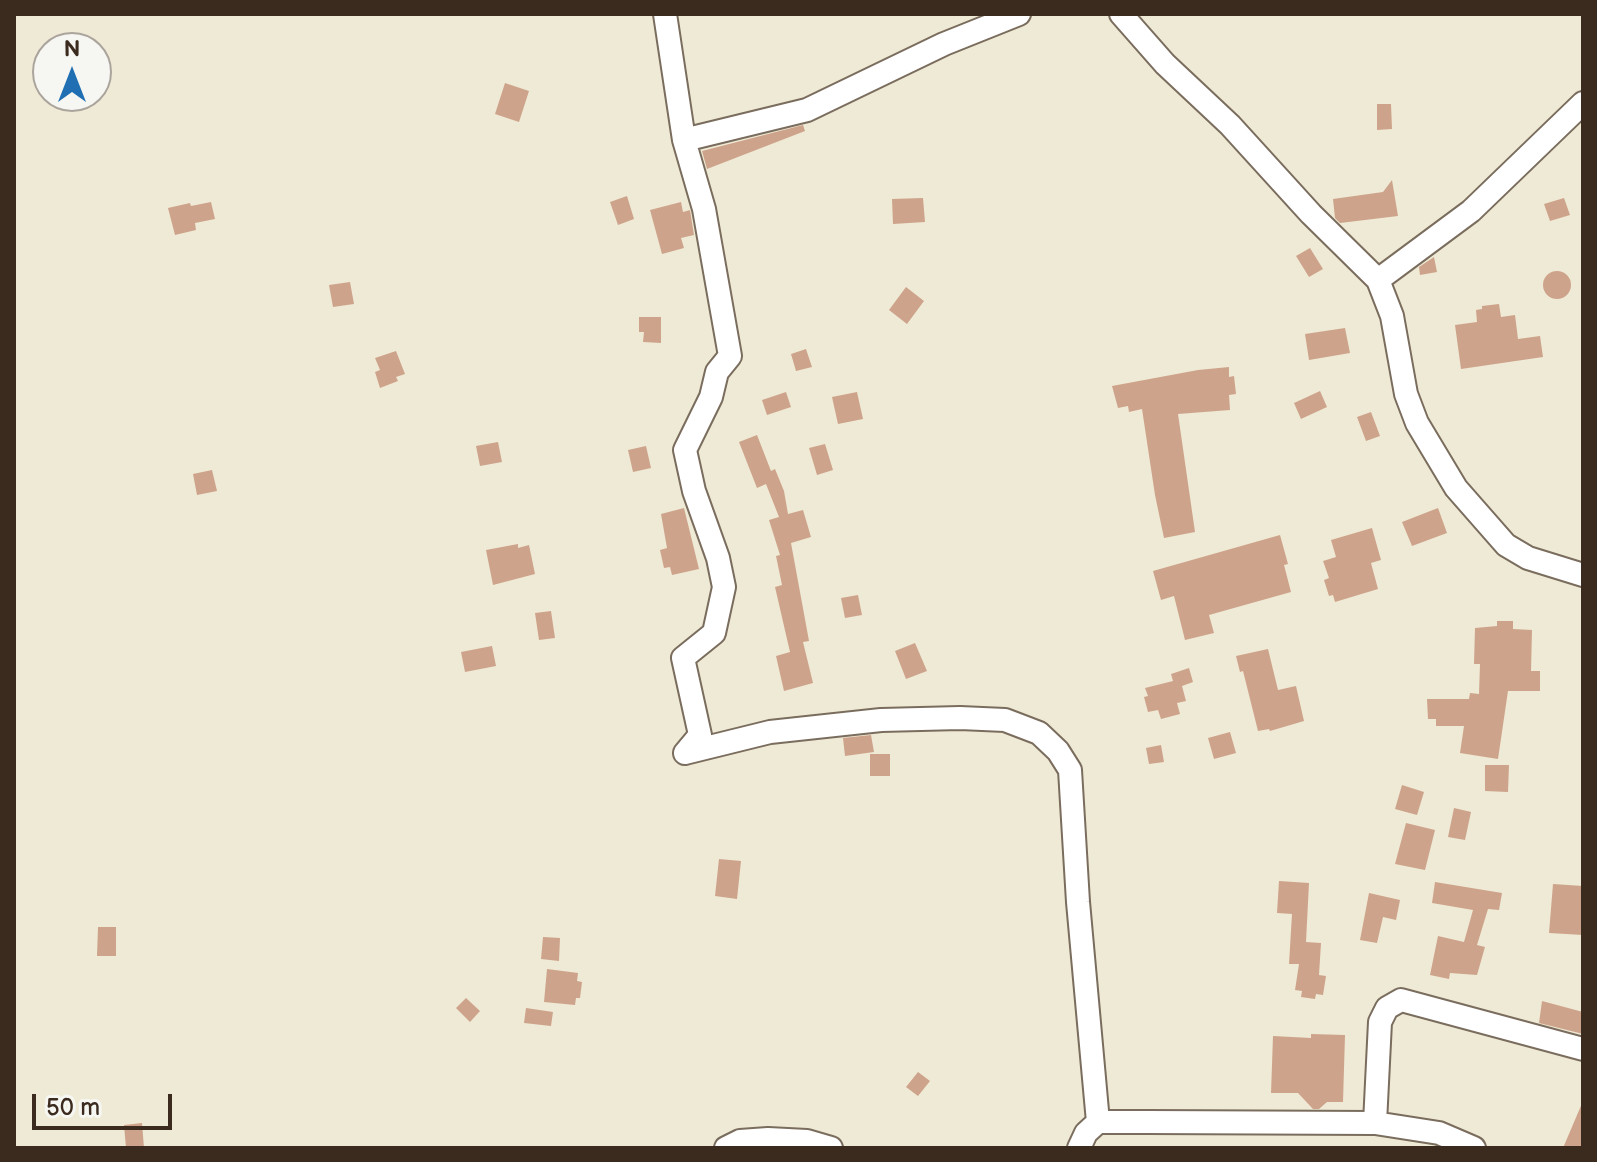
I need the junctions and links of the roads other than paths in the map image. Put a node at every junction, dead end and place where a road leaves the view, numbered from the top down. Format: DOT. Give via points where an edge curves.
graph roads {
  1 [pos="665,14"];
  2 [pos="1019,14"];
  3 [pos="1121,14"];
  4 [pos="1583,103"];
  5 [pos="684,140"];
  6 [pos="1378,280"];
  7 [pos="1583,575"];
  8 [pos="1583,1049"];
  9 [pos="1098,1122"];
  10 [pos="1375,1123"];
  11 [pos="726,1148"];
  12 [pos="831,1148"];
  13 [pos="1079,1148"];
  14 [pos="1474,1148"];
  1 -- 5 [label="street"];
  2 -- 5 [label="street" via="807,110"];
  3 -- 6 [label="street"];
  4 -- 6 [label="street" via="1471,211"];
  5 -- 9 [label="street" via="704,209 730,356 717,372 685,450 724,587 714,633 683,658 700,735 685,753 770,732 881,720 1005,720 1039,733 1070,770"];
  6 -- 7 [label="street" via="1392,316 1406,394 1456,488 1506,545 1528,558"];
  8 -- 10 [label="street" via="1401,1000 1387,1008 1380,1022"];
  9 -- 10 [label="street"];
  9 -- 13 [label="street"];
  10 -- 14 [label="street" via="1439,1133"];
  11 -- 12 [label="street" via="768,1139"];
}
